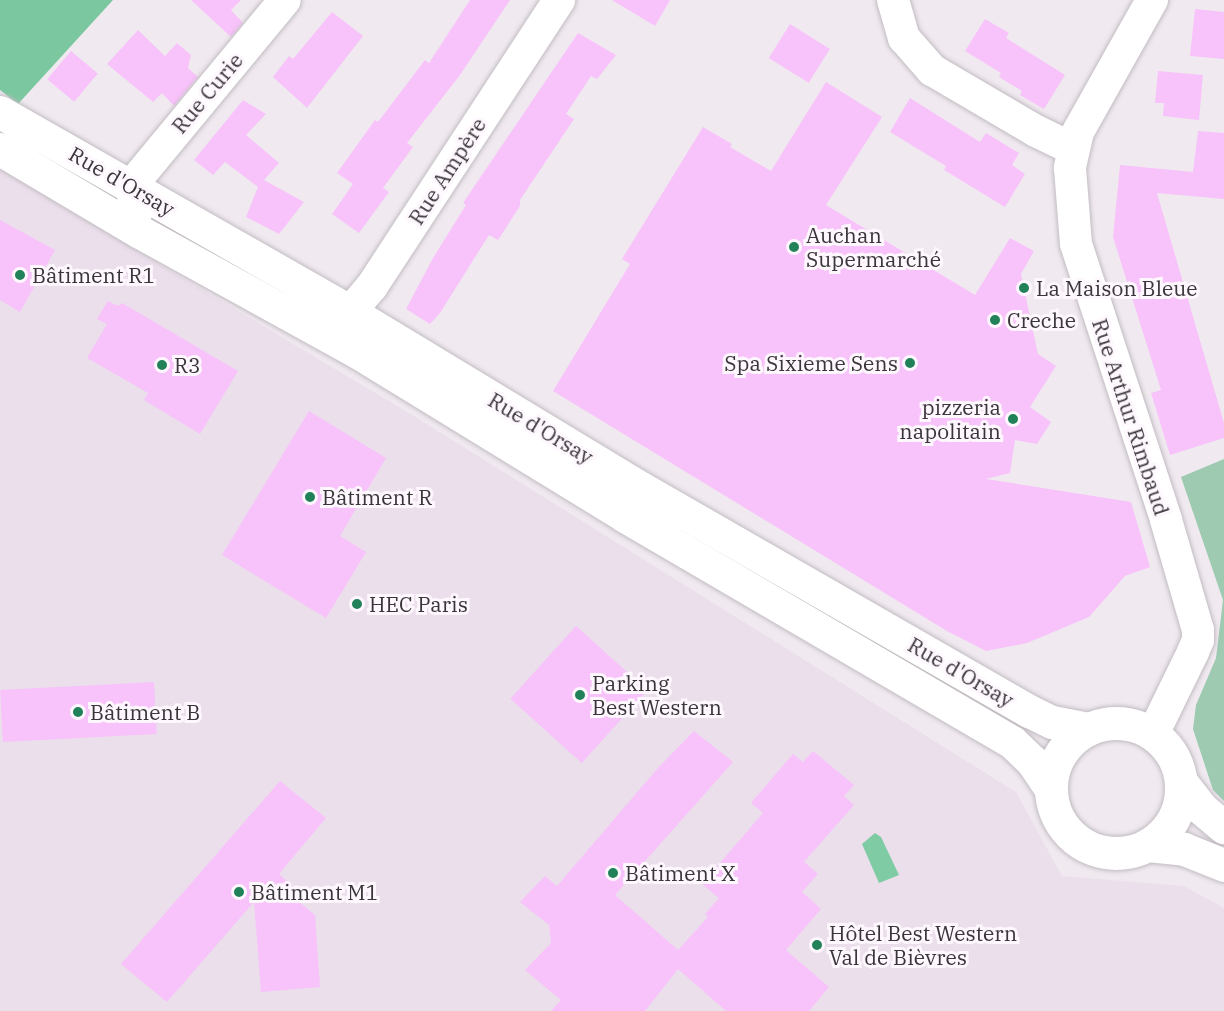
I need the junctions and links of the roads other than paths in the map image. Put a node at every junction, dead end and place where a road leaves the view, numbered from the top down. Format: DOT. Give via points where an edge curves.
graph roads {
  1 [pos="285,0"];
  2 [pos="558,0"];
  3 [pos="893,0"];
  4 [pos="1152,0"];
  5 [pos="0,112"];
  6 [pos="0,149"];
  7 [pos="1073,149"];
  8 [pos="131,186"];
  9 [pos="140,232"];
  10 [pos="340,324"];
  11 [pos="1088,729"];
  12 [pos="1153,734"];
  13 [pos="1181,782"];
  14 [pos="1051,789"];
  15 [pos="1224,827"];
  16 [pos="1148,845"];
  17 [pos="1224,865"];
  1 -- 8 [label="street, Rue Curie"];
  2 -- 10 [label="street, Rue Ampère" via="372,286"];
  3 -- 7 [label="street" via="904,38 932,70"];
  4 -- 7 [label="street, Rue Arthur Rimbaud" via="1078,132"];
  5 -- 8 [label="main road, Rue d'Orsay"];
  6 -- 9 [label="main road, Rue d'Orsay"];
  7 -- 12 [label="street, Rue Arthur Rimbaud" via="1071,192 1076,244 1198,630 1193,652"];
  8 -- 9 [label="street"];
  8 -- 10 [label="main road, Rue d'Orsay"];
  9 -- 10 [label="main road, Rue d'Orsay"];
  10 -- 11 [label="main road, Rue d'Orsay" via="641,488 1029,711 1052,722"];
  10 -- 14 [label="main road, Rue d'Orsay" via="625,516 1012,742 1032,761"];
  11 -- 12 [label="main road" via="1110,723 1133,725"];
  11 -- 14 [label="main road" via="1061,753 1053,770"];
  12 -- 13 [label="main road" via="1177,763"];
  13 -- 15 [label="main road" via="1201,808"];
  13 -- 16 [label="main road" via="1174,819"];
  14 -- 16 [label="main road" via="1054,809 1077,841 1111,854"];
  16 -- 17 [label="main road" via="1184,849"];
}
